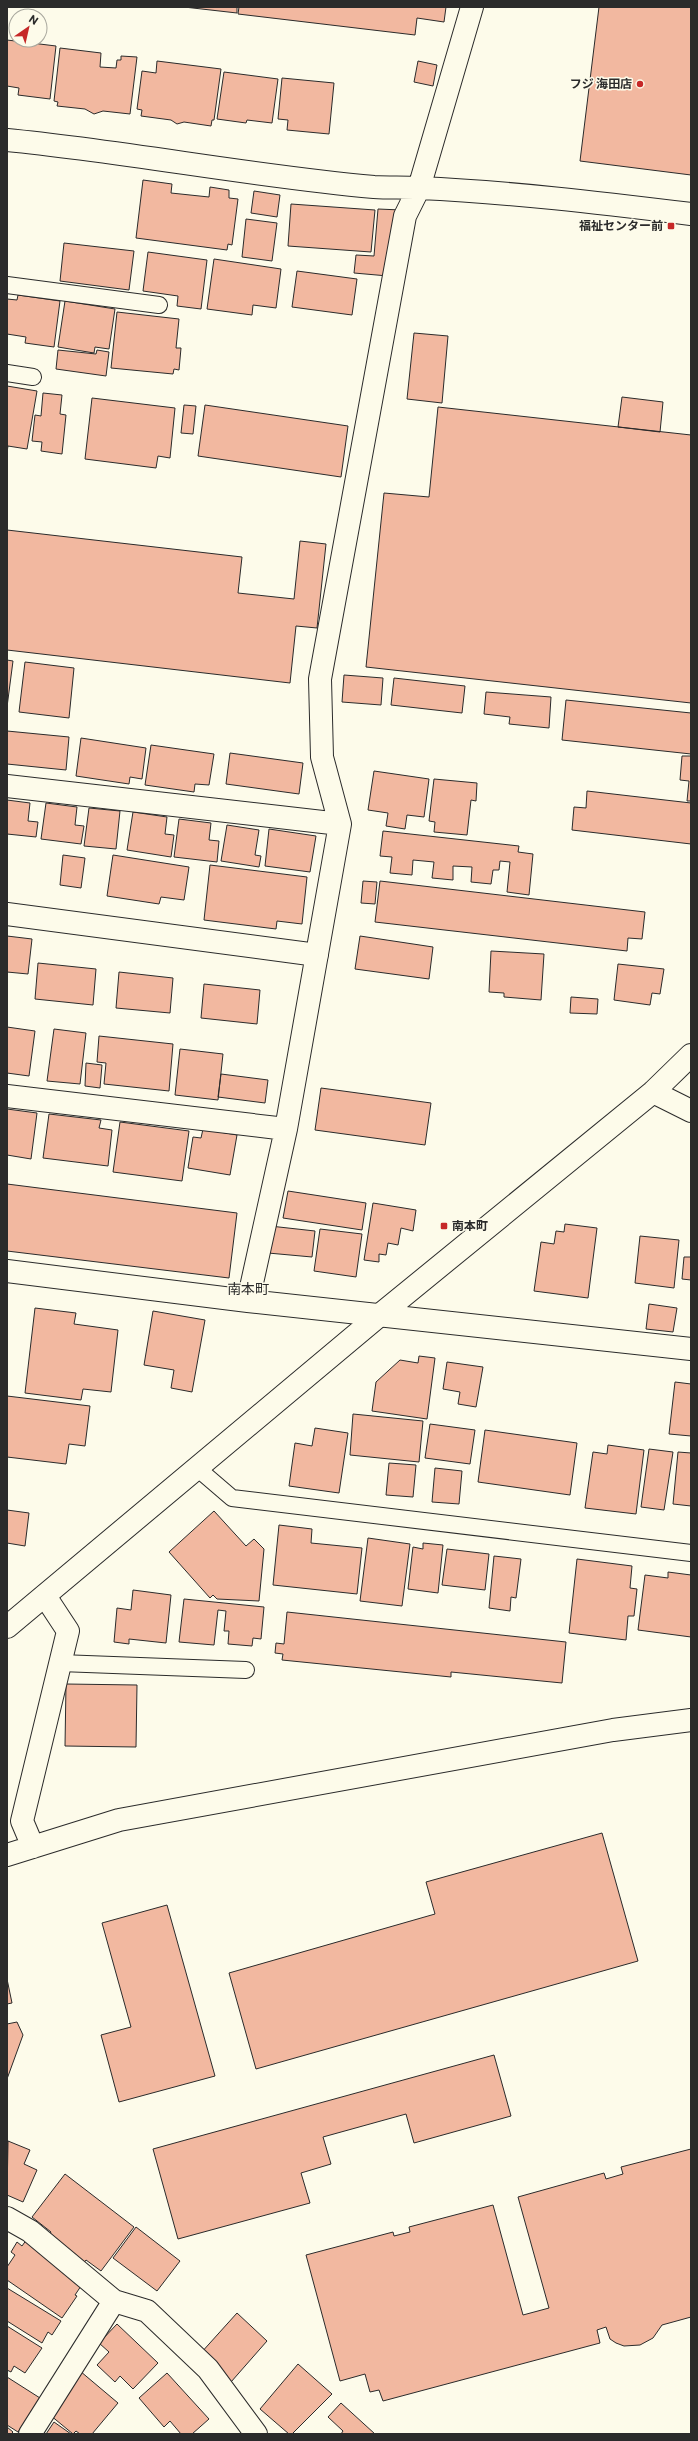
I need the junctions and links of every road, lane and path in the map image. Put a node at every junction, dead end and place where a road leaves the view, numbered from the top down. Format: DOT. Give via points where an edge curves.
graph roads {
  1 [pos="472,7"];
  2 [pos="7,140"];
  3 [pos="419,188"];
  4 [pos="691,214"];
  5 [pos="7,285"];
  6 [pos="159,305"];
  7 [pos="7,373"];
  8 [pos="33,377"];
  9 [pos="7,786"];
  10 [pos="340,824"];
  11 [pos="7,914"];
  12 [pos="317,955"];
  13 [pos="691,1055"];
  14 [pos="653,1092"];
  15 [pos="7,1096"];
  16 [pos="691,1111"];
  17 [pos="286,1129"];
  18 [pos="7,1271"];
  19 [pos="248,1301"];
  20 [pos="381,1314"];
  21 [pos="691,1349"];
  22 [pos="197,1468"];
  23 [pos="691,1553"];
  24 [pos="45,1596"];
  25 [pos="7,1628"];
  26 [pos="60,1663"];
  27 [pos="246,1670"];
  28 [pos="691,1720"];
  29 [pos="33,1847"];
  30 [pos="7,1855"];
  31 [pos="7,2218"];
  32 [pos="114,2301"];
  33 [pos="30,2434"];
  34 [pos="256,2434"];
  1 -- 3 [label="street"];
  2 -- 3 [label="street" via="82,147 232,171 376,187"];
  3 -- 4 [label="street" via="600,203"];
  3 -- 10 [label="street" via="405,216 320,679 322,757"];
  5 -- 6 [label="lane"];
  7 -- 8 [label="lane"];
  9 -- 10 [label="street"];
  10 -- 12 [label="street"];
  11 -- 12 [label="street"];
  12 -- 17 [label="street"];
  13 -- 14 [label="street"];
  14 -- 16 [label="street"];
  14 -- 20 [label="street"];
  15 -- 17 [label="street"];
  17 -- 19 [label="street"];
  18 -- 19 [label="street"];
  19 -- 20 [label="street"];
  20 -- 21 [label="street"];
  20 -- 22 [label="street"];
  22 -- 23 [label="lane" via="232,1498"];
  22 -- 24 [label="street"];
  24 -- 25 [label="street"];
  24 -- 26 [label="street" via="68,1631"];
  26 -- 27 [label="lane"];
  26 -- 29 [label="street" via="22,1821"];
  28 -- 29 [label="street" via="613,1730 120,1820"];
  29 -- 30 [label="street"];
  31 -- 32 [label="street" via="30,2231"];
  32 -- 33 [label="street"];
  32 -- 34 [label="street" via="147,2311 208,2369"];
}
